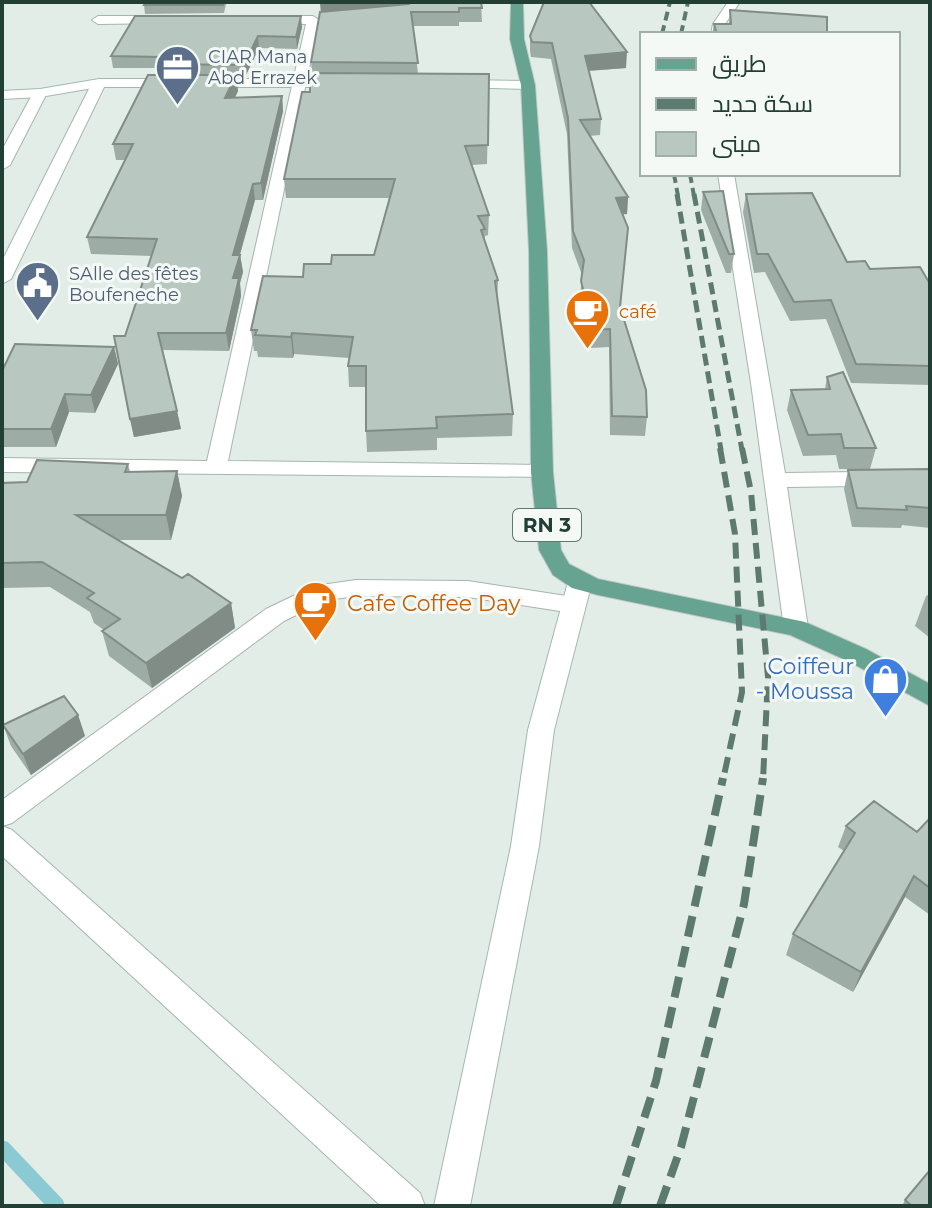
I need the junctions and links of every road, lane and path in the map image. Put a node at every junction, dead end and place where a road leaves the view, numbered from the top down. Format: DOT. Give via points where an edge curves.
graph roads {
  1 [pos="517,2"];
  2 [pos="734,2"];
  3 [pos="98,20"];
  4 [pos="190,20"];
  5 [pos="251,20"];
  6 [pos="718,32"];
  7 [pos="99,83"];
  8 [pos="299,83"];
  9 [pos="360,83"];
  10 [pos="436,84"];
  11 [pos="528,85"];
  12 [pos="40,93"];
  13 [pos="7,94"];
  14 [pos="2,165"];
  15 [pos="726,176"];
  16 [pos="2,279"];
  17 [pos="2,465"];
  18 [pos="216,469"];
  19 [pos="542,472"];
  20 [pos="930,478"];
  21 [pos="774,480"];
  22 [pos="576,594"];
  23 [pos="796,628"];
  24 [pos="930,696"];
  25 [pos="2,815"];
  26 [pos="2,838"];
  27 [pos="407,1206"];
  28 [pos="452,1206"];
  1 -- 11 [label="main road, RN 3" via="517,39"];
  2 -- 6 [label="street"];
  3 -- 4 [label="street"];
  5 -- 8 [label="street" via="321,19"];
  7 -- 8 [label="street"];
  7 -- 12 [label="street"];
  7 -- 16 [label="street"];
  8 -- 9 [label="street"];
  8 -- 18 [label="street"];
  10 -- 11 [label="street"];
  11 -- 19 [label="main road, RN 3"];
  12 -- 13 [label="street"];
  12 -- 14 [label="street"];
  15 -- 21 [label="street"];
  17 -- 18 [label="street"];
  18 -- 19 [label="street"];
  19 -- 22 [label="main road, RN 3" via="550,550"];
  20 -- 21 [label="street"];
  21 -- 23 [label="street"];
  22 -- 23 [label="main road"];
  22 -- 25 [label="street" via="408,587 322,592 275,615"];
  22 -- 28 [label="street" via="541,730 525,846"];
  23 -- 24 [label="main road"];
  26 -- 27 [label="street"];
}
